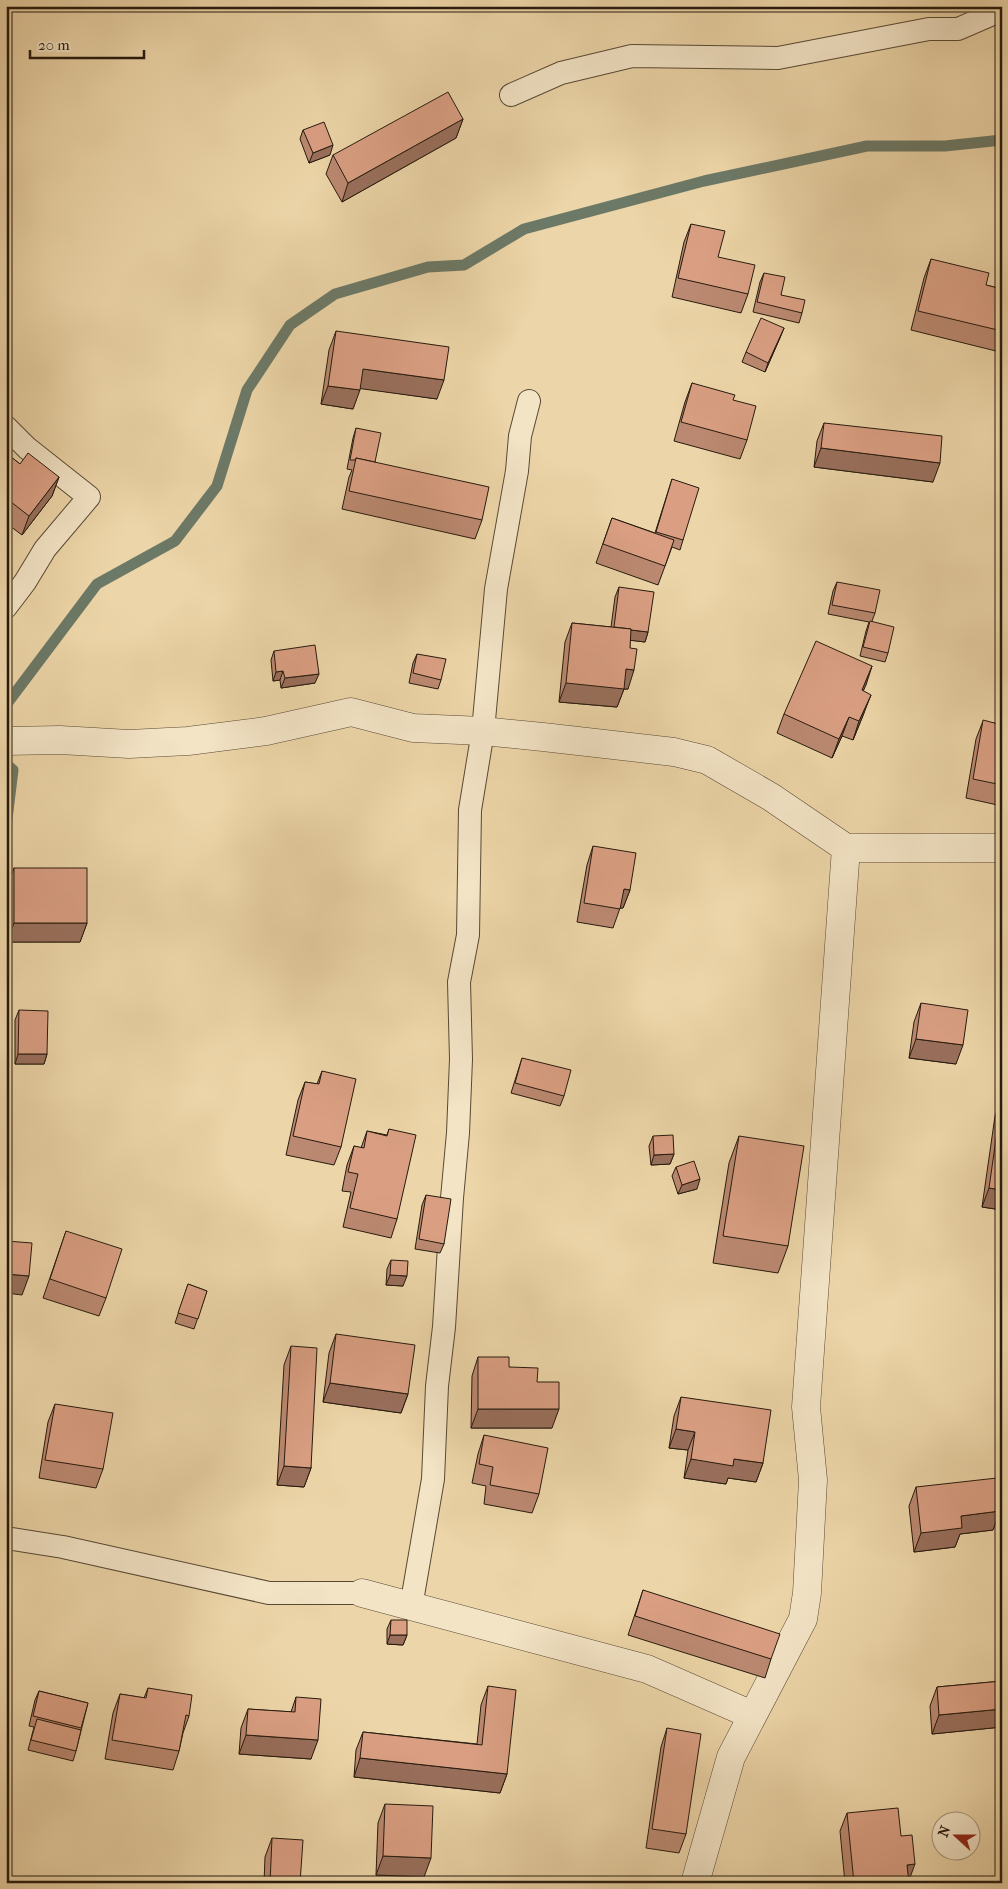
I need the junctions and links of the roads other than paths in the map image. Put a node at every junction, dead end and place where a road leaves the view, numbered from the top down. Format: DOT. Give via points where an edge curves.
graph roads {
  1 [pos="1002,10"];
  2 [pos="511,95"];
  3 [pos="529,401"];
  4 [pos="6,428"];
  5 [pos="6,607"];
  6 [pos="483,731"];
  7 [pos="6,741"];
  8 [pos="846,848"];
  9 [pos="1002,848"];
  10 [pos="6,1538"];
  11 [pos="362,1593"];
  12 [pos="411,1606"];
  13 [pos="752,1715"];
  14 [pos="695,1883"];
  1 -- 2 [label="lane" via="958,29 929,29 778,58 632,56 561,73"];
  3 -- 6 [label="lane" via="520,436 496,589"];
  4 -- 5 [label="lane" via="89,497 45,549"];
  6 -- 7 [label="street" via="412,728 351,712 266,731 188,740 129,744"];
  6 -- 8 [label="street" via="660,750 707,760 771,797"];
  6 -- 12 [label="lane" via="470,810 468,934 459,982 461,1059 458,1133 437,1386 433,1479"];
  8 -- 9 [label="street"];
  8 -- 13 [label="street" via="806,1407 813,1480 807,1593 803,1619"];
  10 -- 11 [label="lane" via="63,1547 269,1593"];
  11 -- 12 [label="street"];
  12 -- 13 [label="street" via="647,1669"];
  13 -- 14 [label="street" via="732,1757"];
}
